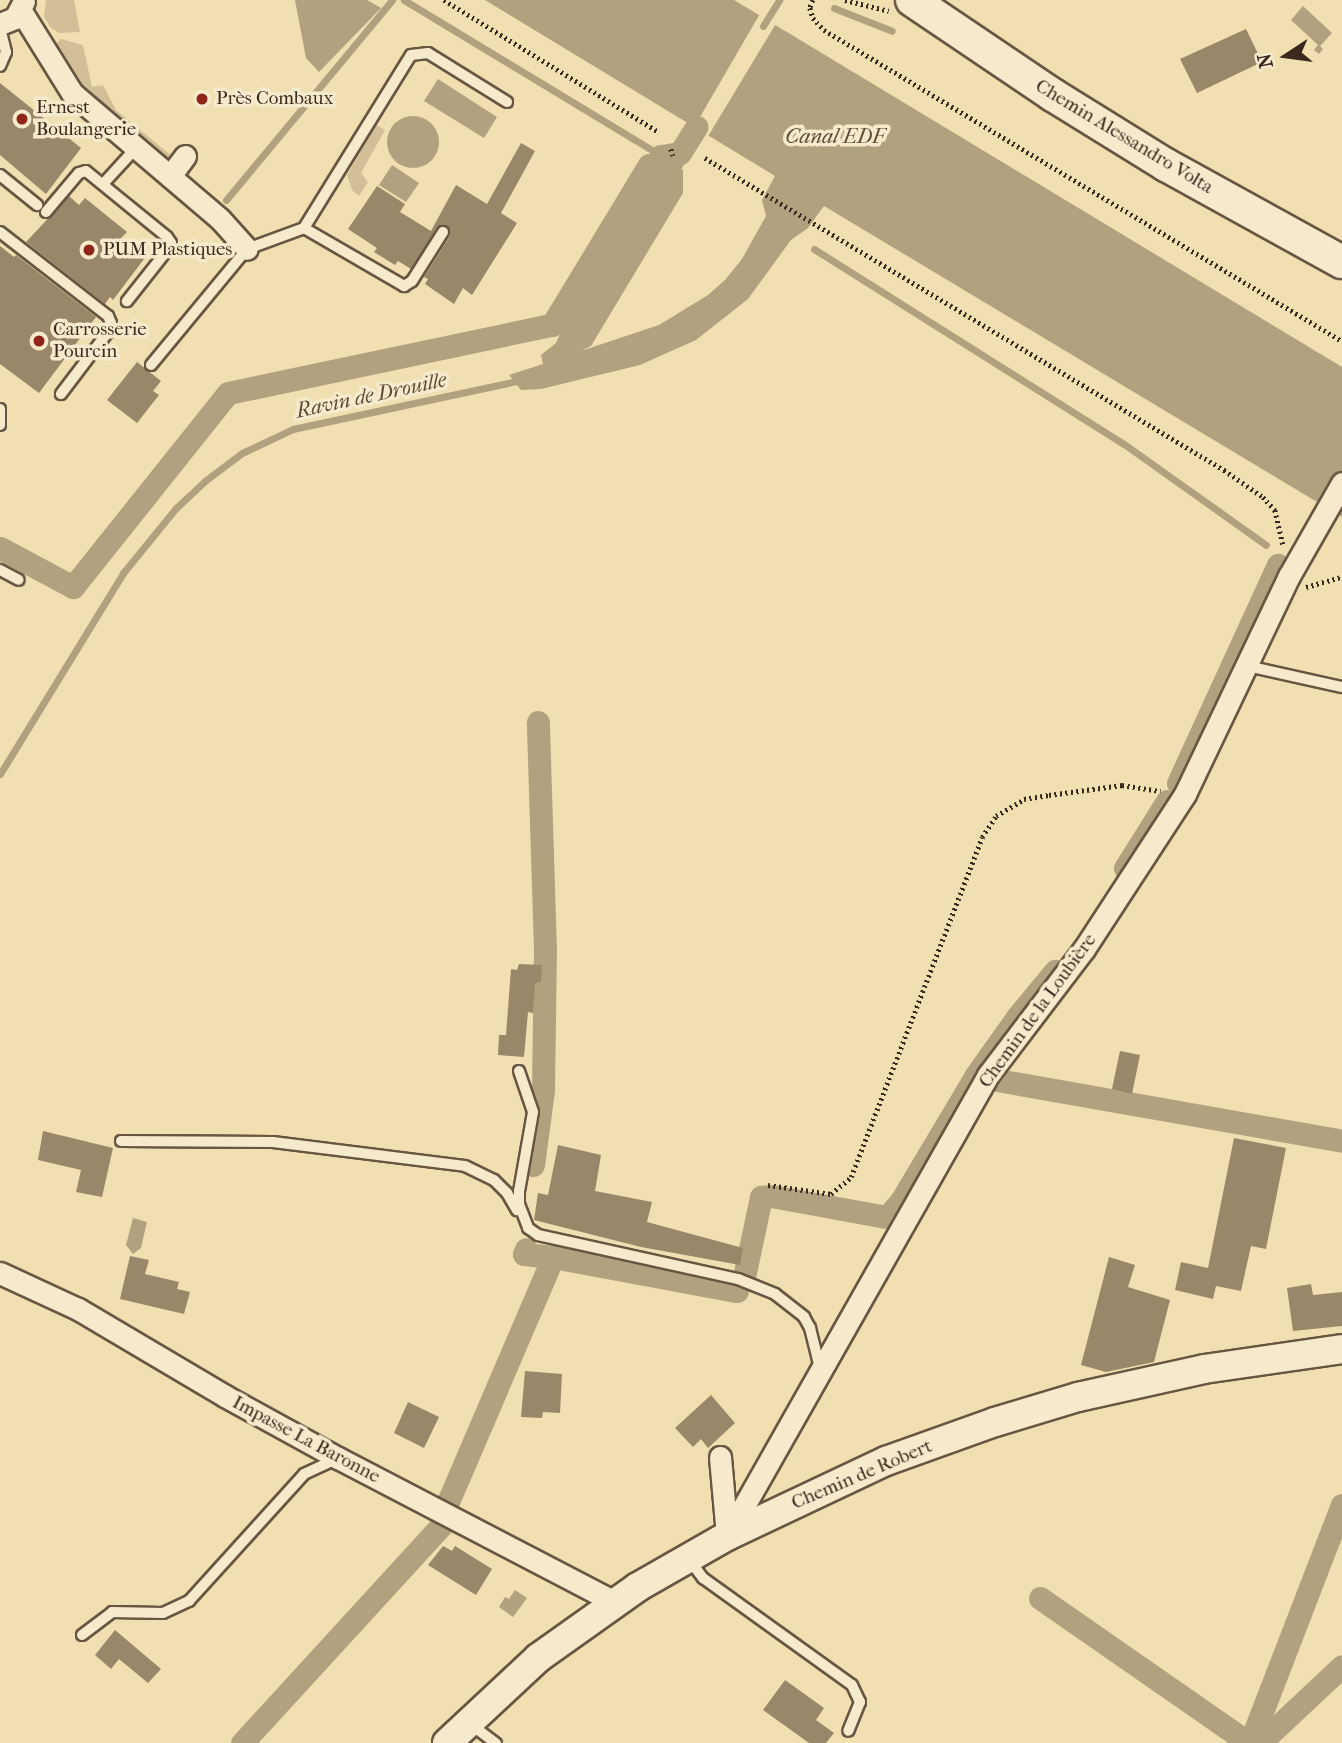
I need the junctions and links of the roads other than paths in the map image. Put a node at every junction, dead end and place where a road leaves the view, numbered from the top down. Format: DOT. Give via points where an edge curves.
graph roads {
  1 [pos="912,0"];
  2 [pos="23,5"];
  3 [pos="0,26"];
  4 [pos="0,65"];
  5 [pos="507,102"];
  6 [pos="135,149"];
  7 [pos="185,156"];
  8 [pos="0,174"];
  9 [pos="170,176"];
  10 [pos="103,184"];
  11 [pos="304,228"];
  12 [pos="0,232"];
  13 [pos="443,232"];
  14 [pos="247,249"];
  15 [pos="1342,262"];
  16 [pos="128,301"];
  17 [pos="150,365"];
  18 [pos="61,394"];
  19 [pos="0,409"];
  20 [pos="0,425"];
  21 [pos="1342,483"];
  22 [pos="0,570"];
  23 [pos="19,580"];
  24 [pos="1247,666"];
  25 [pos="1342,687"];
  26 [pos="519,1071"];
  27 [pos="121,1141"];
  28 [pos="524,1221"];
  29 [pos="0,1273"];
  30 [pos="1342,1349"];
  31 [pos="821,1370"];
  32 [pos="720,1457"];
  33 [pos="338,1458"];
  34 [pos="727,1536"];
  35 [pos="688,1557"];
  36 [pos="615,1602"];
  37 [pos="82,1635"];
  38 [pos="467,1721"];
  39 [pos="848,1731"];
  40 [pos="447,1743"];
  41 [pos="496,1743"];
  1 -- 15 [label="main road, Chemin Alessandro Volta" via="1155,159"];
  2 -- 3 [label="street"];
  2 -- 6 [label="street" via="72,93"];
  3 -- 4 [label="lane" via="6,52"];
  5 -- 11 [label="lane" via="428,53 411,55"];
  6 -- 9 [label="street"];
  6 -- 10 [label="lane"];
  7 -- 9 [label="street"];
  8 -- 10 [label="lane" via="41,208 79,173 86,171"];
  9 -- 14 [label="street"];
  10 -- 16 [label="lane" via="171,243"];
  11 -- 13 [label="lane" via="404,286 412,281"];
  11 -- 14 [label="lane"];
  12 -- 18 [label="lane" via="108,316 111,323"];
  14 -- 17 [label="lane"];
  19 -- 20 [label="lane"];
  21 -- 24 [label="street, Chemin de la Loubière" via="1304,546"];
  22 -- 23 [label="lane"];
  24 -- 25 [label="lane"];
  24 -- 31 [label="street, Chemin de la Loubière" via="1182,799 1103,922 988,1075"];
  26 -- 28 [label="lane" via="533,1112 519,1191"];
  27 -- 28 [label="lane" via="273,1142 466,1166 494,1180"];
  28 -- 31 [label="lane" via="538,1234 738,1279 775,1293 792,1305 810,1328"];
  29 -- 33 [label="street, Impasse La Baronne" via="78,1309"];
  30 -- 34 [label="street, Chemin de Robert" via="1170,1376 995,1422 886,1461"];
  31 -- 34 [label="street, Chemin de la Loubière"];
  32 -- 34 [label="street"];
  33 -- 36 [label="street, Impasse La Baronne"];
  33 -- 37 [label="lane" via="304,1474 189,1601 163,1613 112,1612"];
  34 -- 35 [label="street, Chemin de Robert"];
  35 -- 36 [label="street, Chemin de Robert"];
  35 -- 39 [label="lane" via="703,1578 852,1685 860,1702"];
  36 -- 38 [label="street, Chemin de Robert" via="559,1641"];
  38 -- 40 [label="street, Chemin de Robert"];
  38 -- 41 [label="lane"];
}
